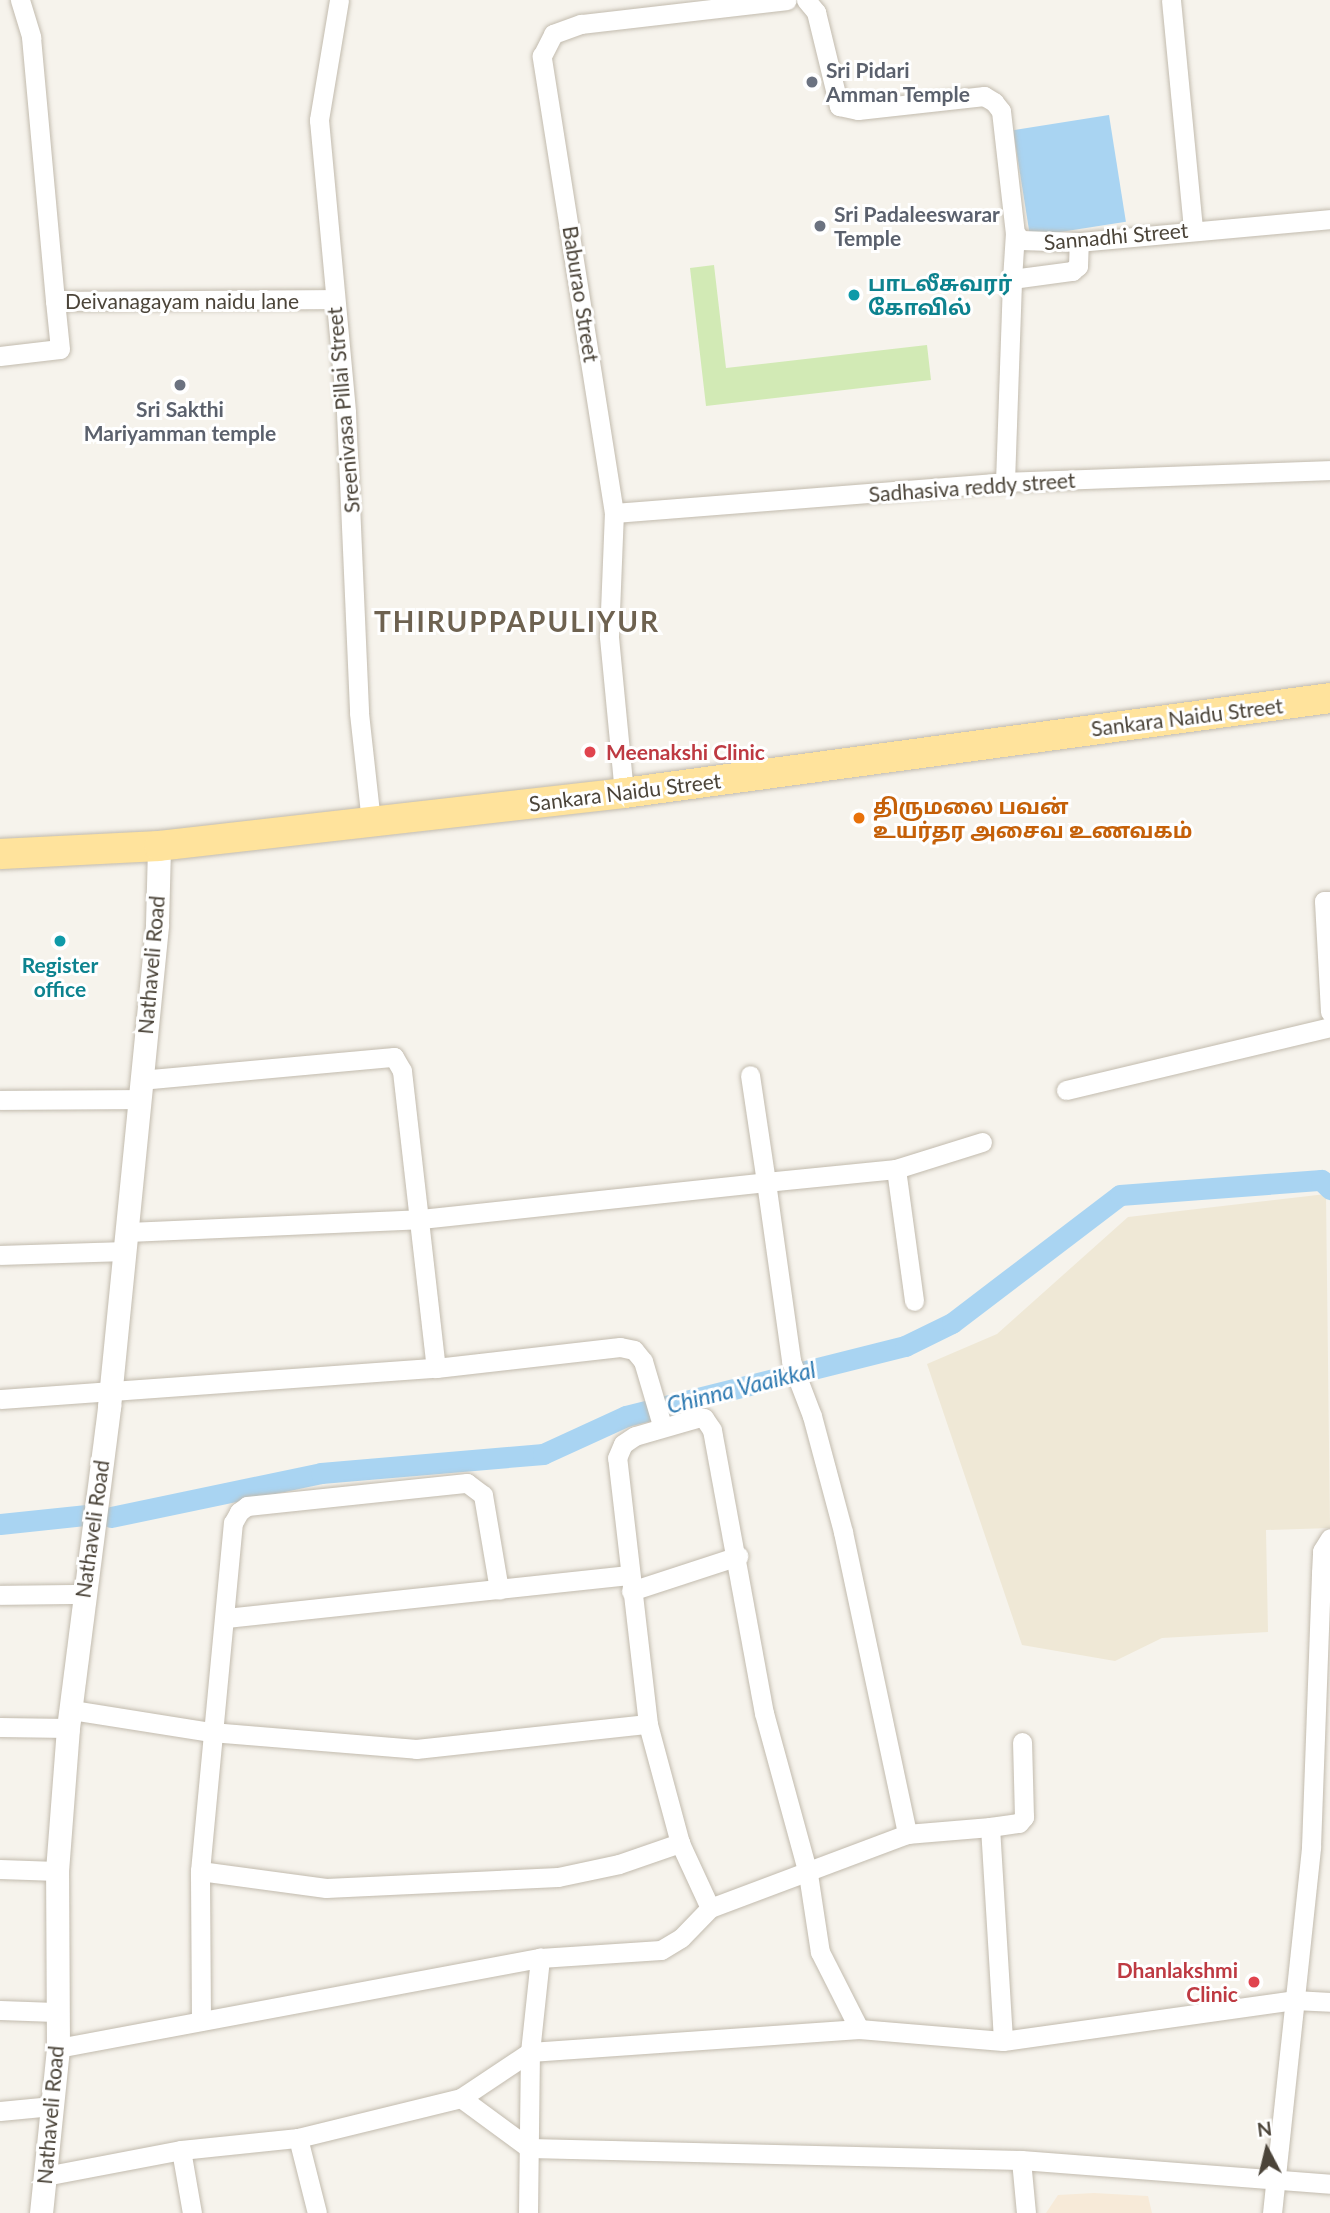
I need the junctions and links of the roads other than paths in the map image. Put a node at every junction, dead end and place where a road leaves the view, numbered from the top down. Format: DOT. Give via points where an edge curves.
graph roads {
  1 [pos="20,0"];
  2 [pos="339,0"];
  3 [pos="787,0"];
  4 [pos="832,0"];
  5 [pos="1171,0"];
  6 [pos="809,4"];
  7 [pos="1330,219"];
  8 [pos="1193,230"];
  9 [pos="1014,233"];
  10 [pos="1079,242"];
  11 [pos="1012,279"];
  12 [pos="334,299"];
  13 [pos="55,301"];
  14 [pos="0,356"];
  15 [pos="1330,470"];
  16 [pos="1006,482"];
  17 [pos="614,513"];
  18 [pos="1330,698"];
  19 [pos="624,793"];
  20 [pos="371,822"];
  21 [pos="159,846"];
  22 [pos="0,854"];
  23 [pos="1330,901"];
  24 [pos="1330,1012"];
  25 [pos="1330,1027"];
  26 [pos="750,1075"];
  27 [pos="139,1090"];
  28 [pos="1066,1090"];
  29 [pos="0,1100"];
  30 [pos="982,1142"];
  31 [pos="896,1168"];
  32 [pos="766,1182"];
  33 [pos="421,1219"];
  34 [pos="125,1241"];
  35 [pos="0,1255"];
  36 [pos="914,1301"];
  37 [pos="436,1368"];
  38 [pos="110,1393"];
  39 [pos="0,1399"];
  40 [pos="661,1420"];
  41 [pos="1330,1538"];
  42 [pos="738,1556"];
  43 [pos="630,1583"];
  44 [pos="499,1590"];
  45 [pos="83,1594"];
  46 [pos="0,1595"];
  47 [pos="226,1618"];
  48 [pos="70,1719"];
  49 [pos="648,1724"];
  50 [pos="0,1727"];
  51 [pos="211,1732"];
  52 [pos="1022,1742"];
  53 [pos="990,1828"];
  54 [pos="907,1835"];
  55 [pos="680,1843"];
  56 [pos="0,1869"];
  57 [pos="57,1871"];
  58 [pos="200,1871"];
  59 [pos="808,1874"];
  60 [pos="710,1908"];
  61 [pos="540,1958"];
  62 [pos="1294,2000"];
  63 [pos="1330,2002"];
  64 [pos="0,2010"];
  65 [pos="55,2012"];
  66 [pos="201,2021"];
  67 [pos="859,2029"];
  68 [pos="1003,2041"];
  69 [pos="58,2048"];
  70 [pos="530,2052"];
  71 [pos="461,2098"];
  72 [pos="52,2106"];
  73 [pos="0,2112"];
  74 [pos="298,2138"];
  75 [pos="529,2148"];
  76 [pos="181,2150"];
  77 [pos="1021,2160"];
  78 [pos="45,2176"];
  79 [pos="1275,2177"];
  80 [pos="1330,2184"];
  81 [pos="41,2213"];
  82 [pos="192,2213"];
  83 [pos="317,2213"];
  84 [pos="528,2213"];
  85 [pos="1026,2213"];
  86 [pos="1272,2213"];
  1 -- 13 [label="street" via="31,37"];
  2 -- 12 [label="street, Sreenivasa Pillai Street" via="319,120"];
  3 -- 17 [label="street, Baburao Street" via="581,24 553,34 542,56"];
  4 -- 6 [label="street"];
  5 -- 8 [label="street"];
  6 -- 9 [label="street, Sannadhi Street" via="839,106 858,110 984,96 994,102 1000,111"];
  7 -- 8 [label="street, Sannadhi Street"];
  8 -- 10 [label="street, Sannadhi Street"];
  9 -- 10 [label="street, Sannadhi Street" via="1032,243"];
  9 -- 11 [label="street"];
  10 -- 11 [label="street" via="1078,266 1072,271"];
  11 -- 16 [label="street"];
  12 -- 13 [label="street, Deivanagayam naidu lane"];
  12 -- 20 [label="street, Sreenivasa Pillai Street" via="351,493 359,713"];
  13 -- 14 [label="street, Deivanagayam naidu lane" via="60,349"];
  15 -- 16 [label="street, Sadhasiva reddy street"];
  16 -- 17 [label="street, Sadhasiva reddy street"];
  17 -- 19 [label="street, Baburao Street" via="609,636"];
  18 -- 19 [label="main road, Sankara Naidu Street"];
  19 -- 20 [label="main road, Sankara Naidu Street"];
  20 -- 21 [label="main road, Sankara Naidu Street"];
  21 -- 22 [label="main road, Sankara Naidu Street"];
  21 -- 27 [label="street, Nathaveli Road" via="157,924"];
  23 -- 24 [label="street" via="1324,901"];
  25 -- 28 [label="street"];
  26 -- 32 [label="street"];
  27 -- 29 [label="street"];
  27 -- 33 [label="street" via="394,1057 402,1071"];
  27 -- 34 [label="street, Nathaveli Road"];
  30 -- 31 [label="street"];
  31 -- 32 [label="street"];
  31 -- 36 [label="street"];
  32 -- 33 [label="street"];
  32 -- 54 [label="street" via="791,1361 843,1532"];
  33 -- 34 [label="street"];
  33 -- 37 [label="street"];
  34 -- 35 [label="street"];
  34 -- 38 [label="street, Nathaveli Road"];
  37 -- 38 [label="street"];
  37 -- 40 [label="street" via="620,1347 634,1350 643,1361"];
  38 -- 39 [label="street"];
  38 -- 45 [label="street, Nathaveli Road"];
  40 -- 42 [label="street" via="697,1418 709,1423"];
  40 -- 43 [label="street" via="619,1451"];
  41 -- 62 [label="street" via="1322,1551 1311,1847"];
  42 -- 43 [label="street"];
  42 -- 59 [label="street" via="764,1713"];
  43 -- 44 [label="street"];
  43 -- 49 [label="street"];
  44 -- 47 [label="street"];
  44 -- 47 [label="street" via="483,1495 467,1483 247,1506 233,1523"];
  45 -- 46 [label="street"];
  45 -- 48 [label="street, Nathaveli Road"];
  47 -- 51 [label="street"];
  48 -- 50 [label="street"];
  48 -- 51 [label="street"];
  48 -- 57 [label="street, Nathaveli Road"];
  49 -- 51 [label="street" via="416,1749"];
  49 -- 55 [label="street"];
  51 -- 58 [label="street"];
  52 -- 53 [label="street" via="1024,1817 1018,1823"];
  53 -- 54 [label="street"];
  53 -- 68 [label="street"];
  54 -- 59 [label="street"];
  55 -- 58 [label="street" via="619,1864 558,1877 326,1888"];
  55 -- 60 [label="street"];
  56 -- 57 [label="street"];
  57 -- 65 [label="street, Nathaveli Road"];
  58 -- 66 [label="street"];
  59 -- 60 [label="street"];
  59 -- 67 [label="street" via="820,1952"];
  60 -- 61 [label="street" via="681,1938 661,1950"];
  61 -- 66 [label="street"];
  61 -- 70 [label="street"];
  62 -- 63 [label="street"];
  62 -- 68 [label="street"];
  62 -- 79 [label="street"];
  64 -- 65 [label="street"];
  65 -- 69 [label="street, Nathaveli Road"];
  66 -- 69 [label="street"];
  67 -- 68 [label="street"];
  67 -- 70 [label="street"];
  69 -- 72 [label="street, Nathaveli Road"];
  70 -- 71 [label="street"];
  70 -- 75 [label="street"];
  71 -- 74 [label="street"];
  71 -- 75 [label="street"];
  72 -- 73 [label="street"];
  72 -- 78 [label="street, Nathaveli Road"];
  74 -- 76 [label="street"];
  74 -- 83 [label="street"];
  75 -- 77 [label="street"];
  75 -- 84 [label="street"];
  76 -- 78 [label="street"];
  76 -- 82 [label="street"];
  77 -- 79 [label="street"];
  77 -- 85 [label="street"];
  78 -- 81 [label="street, Nathaveli Road"];
  79 -- 80 [label="street"];
  79 -- 86 [label="street"];
}
